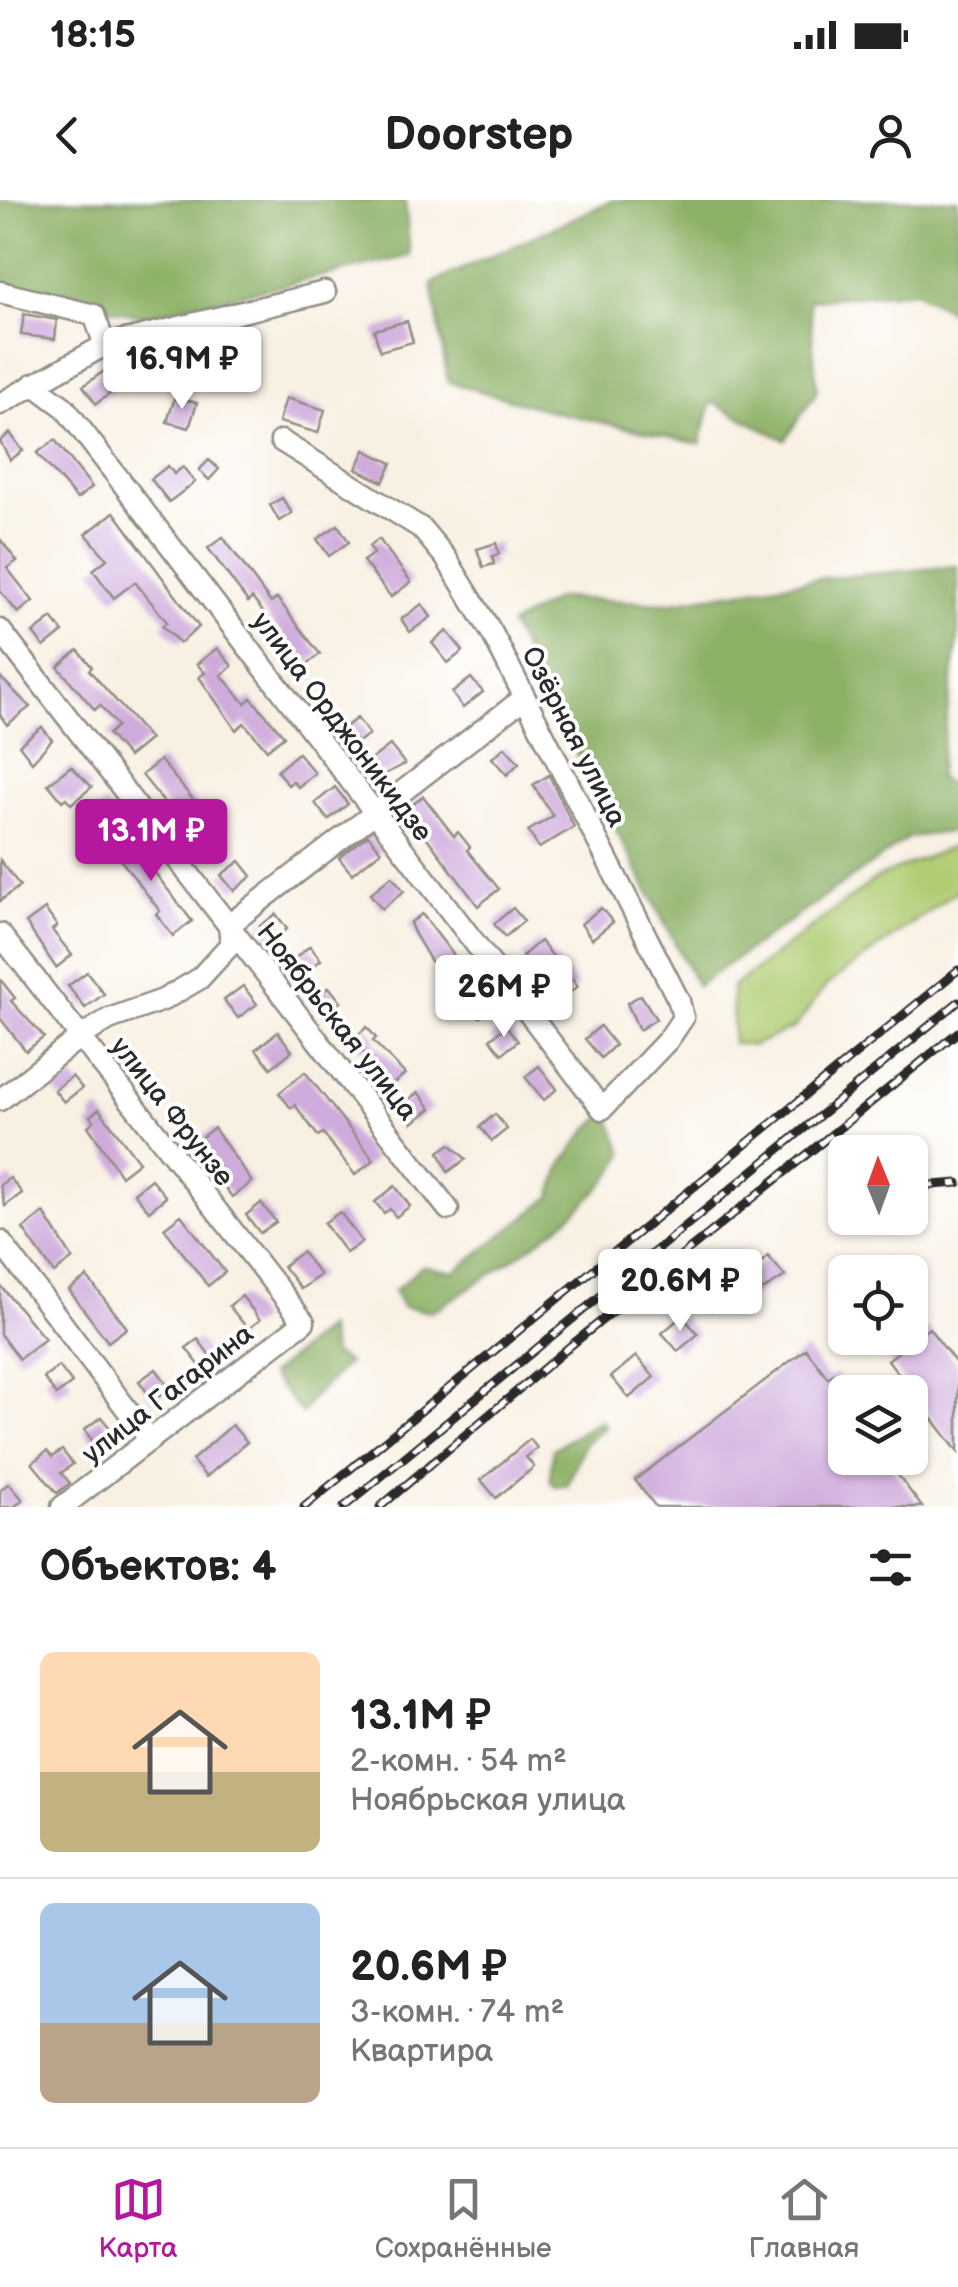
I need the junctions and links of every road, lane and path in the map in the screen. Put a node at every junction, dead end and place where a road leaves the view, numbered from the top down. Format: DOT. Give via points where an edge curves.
graph roads {
  1 [pos="0,292"];
  2 [pos="324,292"];
  3 [pos="105,344"];
  4 [pos="33,384"];
  5 [pos="0,404"];
  6 [pos="280,441"];
  7 [pos="0,630"];
  8 [pos="524,698"];
  9 [pos="374,811"];
  10 [pos="229,925"];
  11 [pos="0,934"];
  12 [pos="80,1037"];
  13 [pos="0,1100"];
  14 [pos="602,1108"];
  15 [pos="448,1210"];
  16 [pos="0,1241"];
  17 [pos="304,1322"];
  18 [pos="150,1440"];
  19 [pos="62,1507"];
  1 -- 3 [label="street" via="94,316"];
  2 -- 3 [label="street"];
  3 -- 4 [label="street"];
  4 -- 5 [label="street"];
  4 -- 9 [label="street, улица Орджоникидзе" via="64,407"];
  6 -- 8 [label="street, Озёрная улица" via="421,528 492,633"];
  7 -- 10 [label="street, Ноябрьская улица"];
  8 -- 9 [label="street"];
  8 -- 14 [label="street, Озёрная улица" via="679,1001 682,1018"];
  9 -- 10 [label="street"];
  9 -- 14 [label="street, улица Орджоникидзе"];
  10 -- 12 [label="street" via="231,944 199,979"];
  10 -- 15 [label="street, Ноябрьская улица"];
  11 -- 12 [label="street, улица Фрунзе"];
  12 -- 13 [label="street"];
  12 -- 17 [label="street, улица Фрунзе"];
  16 -- 18 [label="street"];
  17 -- 18 [label="street, улица Гагарина"];
  18 -- 19 [label="street, улица Гагарина"];
}
